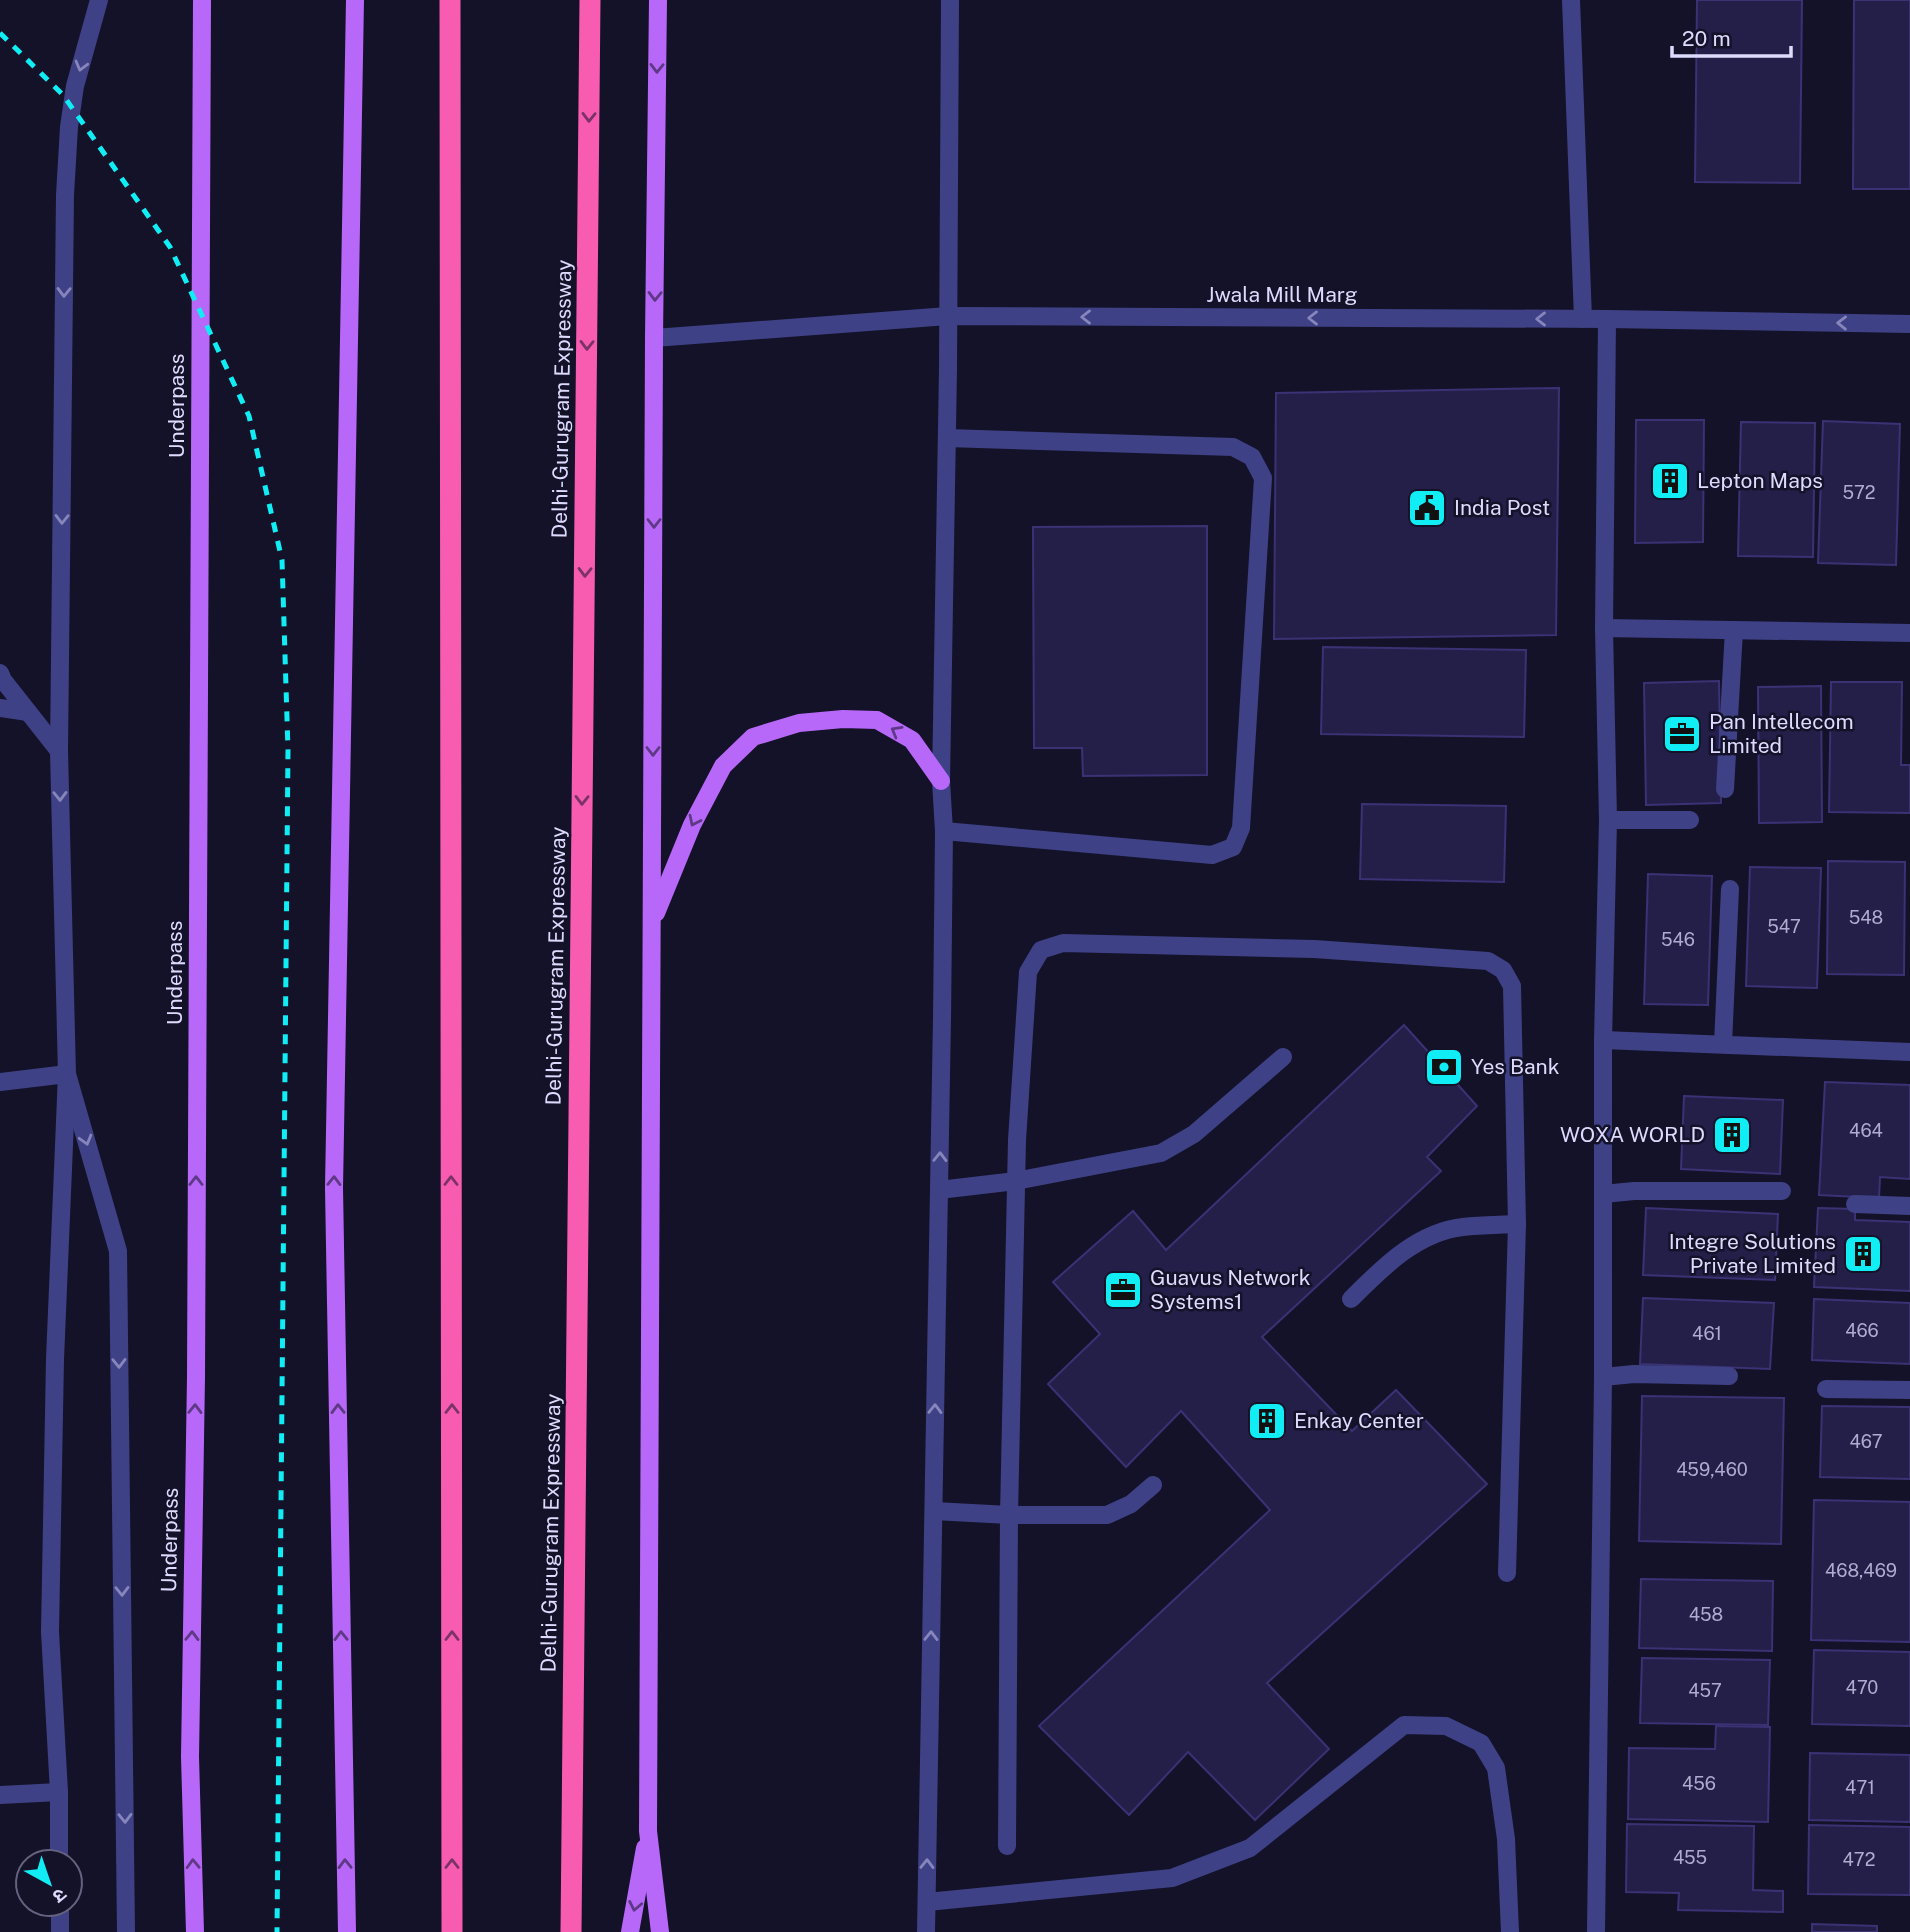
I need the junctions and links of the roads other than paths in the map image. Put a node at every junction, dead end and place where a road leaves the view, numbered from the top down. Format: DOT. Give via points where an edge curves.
graph roads {
  1 [pos="99,0"];
  2 [pos="355,0"];
  3 [pos="450,0"];
  4 [pos="590,0"];
  5 [pos="658,0"];
  6 [pos="950,0"];
  7 [pos="1571,0"];
  8 [pos="203,5"];
  9 [pos="948,316"];
  10 [pos="1583,319"];
  11 [pos="1607,320"];
  12 [pos="1910,324"];
  13 [pos="654,338"];
  14 [pos="947,438"];
  15 [pos="1604,628"];
  16 [pos="1734,630"];
  17 [pos="1910,632"];
  18 [pos="0,673"];
  19 [pos="0,708"];
  20 [pos="28,712"];
  21 [pos="59,751"];
  22 [pos="941,781"];
  23 [pos="1725,789"];
  24 [pos="1608,820"];
  25 [pos="1690,820"];
  26 [pos="944,831"];
  27 [pos="1730,889"];
  28 [pos="652,923"];
  29 [pos="1604,1040"];
  30 [pos="1723,1044"];
  31 [pos="1910,1052"];
  32 [pos="1283,1057"];
  33 [pos="67,1074"];
  34 [pos="0,1082"];
  35 [pos="1016,1181"];
  36 [pos="939,1190"];
  37 [pos="1783,1191"];
  38 [pos="1603,1194"];
  39 [pos="1855,1204"];
  40 [pos="1910,1206"];
  41 [pos="1517,1224"];
  42 [pos="1351,1299"];
  43 [pos="1729,1376"];
  44 [pos="1603,1377"];
  45 [pos="1826,1389"];
  46 [pos="1910,1390"];
  47 [pos="1153,1485"];
  48 [pos="934,1510"];
  49 [pos="1009,1515"];
  50 [pos="1507,1573"];
  51 [pos="59,1792"];
  52 [pos="0,1795"];
  53 [pos="648,1831"];
  54 [pos="1007,1846"];
  55 [pos="59,1848"];
  56 [pos="927,1902"];
  57 [pos="126,1932"];
  58 [pos="195,1932"];
  59 [pos="347,1932"];
  60 [pos="452,1932"];
  61 [pos="571,1932"];
  62 [pos="630,1932"];
  63 [pos="660,1932"];
  64 [pos="926,1932"];
  65 [pos="1510,1932"];
  66 [pos="1596,1932"];
  1 -- 21 [label="street, one-way" via="75,86 65,181"];
  59 -- 2 [label="main road, one-way" via="334,1188"];
  60 -- 3 [label="highway, one-way"];
  4 -- 61 [label="highway, Delhi-Gurugram Expressway, one-way"];
  5 -- 13 [label="main road, one-way"];
  6 -- 9 [label="street"];
  7 -- 10 [label="street"];
  58 -- 8 [label="main road, Underpass, one-way" via="190,1757"];
  10 -- 9 [label="street, Jwala Mill Marg, one-way"];
  9 -- 13 [label="street, Jwala Mill Marg"];
  9 -- 14 [label="street"];
  10 -- 11 [label="street, Jwala Mill Marg"];
  12 -- 11 [label="street, Jwala Mill Marg, one-way"];
  11 -- 15 [label="street"];
  13 -- 28 [label="main road, one-way"];
  14 -- 22 [label="street"];
  14 -- 26 [label="street" via="1233,447 1252,457 1264,478 1241,828 1233,847 1212,855"];
  15 -- 16 [label="street"];
  15 -- 24 [label="street"];
  16 -- 17 [label="street"];
  16 -- 23 [label="street"];
  18 -- 20 [label="street"];
  19 -- 20 [label="street"];
  20 -- 21 [label="street"];
  21 -- 33 [label="street, one-way"];
  22 -- 26 [label="street"];
  22 -- 28 [label="main road, one-way" via="912,740 877,720 799,723 753,737 723,766 692,825"];
  24 -- 25 [label="street"];
  24 -- 29 [label="street"];
  36 -- 26 [label="street, one-way"];
  27 -- 30 [label="street"];
  28 -- 53 [label="main road"];
  29 -- 30 [label="street"];
  29 -- 38 [label="street"];
  30 -- 31 [label="street"];
  32 -- 35 [label="street" via="1194,1134 1161,1153"];
  33 -- 34 [label="street"];
  33 -- 51 [label="street" via="55,1359 51,1632"];
  33 -- 57 [label="street, one-way" via="118,1251"];
  35 -- 36 [label="street"];
  35 -- 41 [label="street" via="1028,972 1041,950 1063,943 1314,949 1488,961 1503,970 1512,986"];
  35 -- 49 [label="street"];
  48 -- 36 [label="street, one-way"];
  37 -- 38 [label="street"];
  38 -- 44 [label="street"];
  39 -- 40 [label="street"];
  41 -- 42 [label="street" via="1460,1227 1420,1240"];
  41 -- 50 [label="street"];
  43 -- 44 [label="street"];
  44 -- 66 [label="street"];
  45 -- 46 [label="street"];
  47 -- 49 [label="street" via="1131,1504 1107,1515"];
  48 -- 49 [label="street"];
  56 -- 48 [label="street, one-way"];
  49 -- 54 [label="street"];
  51 -- 52 [label="street"];
  51 -- 55 [label="street"];
  53 -- 62 [label="main road, one-way"];
  53 -- 63 [label="main road"];
  56 -- 64 [label="street"];
  56 -- 65 [label="street" via="1172,1878 1250,1847 1404,1725 1446,1726 1481,1743 1496,1768 1506,1839"];
}
